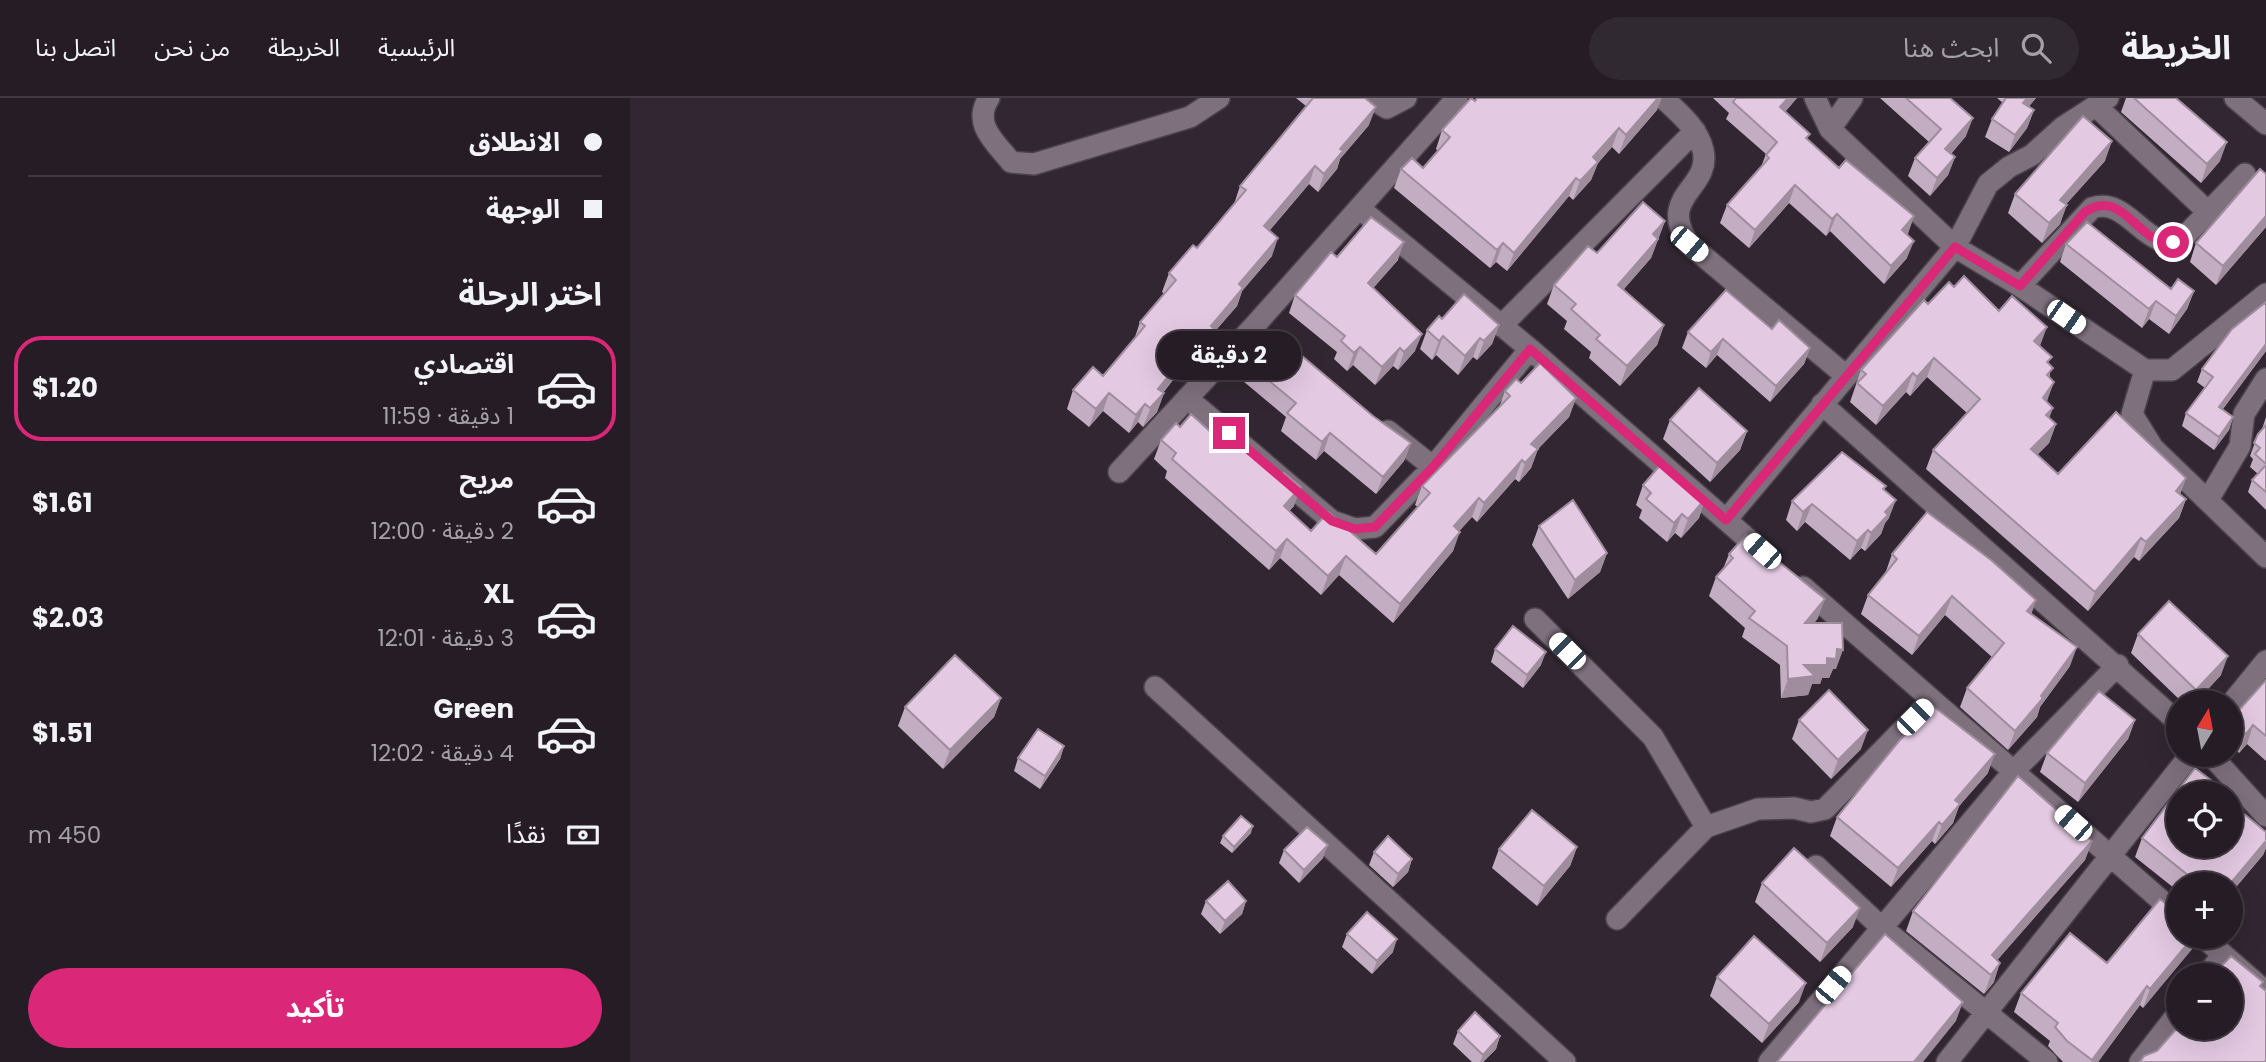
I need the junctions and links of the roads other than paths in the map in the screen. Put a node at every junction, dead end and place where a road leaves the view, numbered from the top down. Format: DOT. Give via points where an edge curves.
graph roads {
  1 [pos="989,98"];
  2 [pos="1219,98"];
  3 [pos="1371,98"];
  4 [pos="1406,98"];
  5 [pos="1457,98"];
  6 [pos="1663,98"];
  7 [pos="1815,98"];
  8 [pos="1852,98"];
  9 [pos="2235,98"];
  10 [pos="2102,102"];
  11 [pos="2266,124"];
  12 [pos="1830,129"];
  13 [pos="1695,131"];
  14 [pos="2245,174"];
  15 [pos="1359,208"];
  16 [pos="2208,212"];
  17 [pos="1955,247"];
  18 [pos="2020,286"];
  19 [pos="2266,294"];
  20 [pos="1256,324"];
  21 [pos="1501,326"];
  22 [pos="1277,341"];
  23 [pos="1530,349"];
  24 [pos="2145,370"];
  25 [pos="1845,375"];
  26 [pos="2266,379"];
  27 [pos="1187,398"];
  28 [pos="1822,404"];
  29 [pos="1370,417"];
  30 [pos="1433,467"];
  31 [pos="1119,472"];
  32 [pos="2208,500"];
  33 [pos="1726,520"];
  34 [pos="2266,557"];
  35 [pos="1535,619"];
  36 [pos="2118,665"];
  37 [pos="2265,665"];
  38 [pos="1155,687"];
  39 [pos="2243,690"];
  40 [pos="1932,700"];
  41 [pos="2166,711"];
  42 [pos="2181,767"];
  43 [pos="2222,767"];
  44 [pos="2014,771"];
  45 [pos="2266,816"];
  46 [pos="1706,827"];
  47 [pos="2112,857"];
  48 [pos="1816,866"];
  49 [pos="2166,905"];
  50 [pos="1616,919"];
  51 [pos="1881,927"];
  52 [pos="2217,949"];
  53 [pos="2223,954"];
  54 [pos="2216,963"];
  55 [pos="2266,992"];
  56 [pos="1985,1011"];
  57 [pos="2166,1029"];
  58 [pos="1565,1062"];
  59 [pos="1769,1062"];
  60 [pos="1947,1062"];
  61 [pos="2047,1062"];
  62 [pos="2140,1062"];
  1 -- 2 [label="street" via="982,124 1011,162 1022,164 1190,117"];
  3 -- 4 [label="street" via="1387,108"];
  5 -- 15 [label="street"];
  6 -- 13 [label="street"];
  7 -- 12 [label="street"];
  8 -- 12 [label="street"];
  9 -- 11 [label="street"];
  10 -- 16 [label="street"];
  10 -- 17 [label="street" via="1998,175 1981,196"];
  12 -- 17 [label="street"];
  13 -- 21 [label="street"];
  13 -- 25 [label="street" via="1703,149 1703,164 1676,212 1678,228 1689,244"];
  14 -- 16 [label="street"];
  15 -- 20 [label="street"];
  15 -- 21 [label="street"];
  16 -- 18 [label="street" via="2185,236 2167,243 2156,240 2118,208 2092,208"];
  17 -- 18 [label="street"];
  17 -- 25 [label="street"];
  18 -- 24 [label="street"];
  19 -- 24 [label="street" via="2172,370"];
  20 -- 22 [label="street"];
  20 -- 27 [label="street"];
  21 -- 23 [label="street"];
  23 -- 30 [label="street"];
  23 -- 33 [label="street"];
  24 -- 32 [label="street" via="2132,414 2153,448"];
  25 -- 28 [label="street"];
  26 -- 32 [label="street" via="2244,414 2240,446"];
  27 -- 30 [label="street" via="1332,521 1355,529 1375,527"];
  27 -- 31 [label="street"];
  28 -- 33 [label="street"];
  28 -- 36 [label="street"];
  29 -- 30 [label="street"];
  32 -- 34 [label="street"];
  33 -- 40 [label="street"];
  35 -- 46 [label="street" via="1653,737"];
  36 -- 41 [label="street"];
  36 -- 44 [label="street"];
  37 -- 39 [label="street"];
  38 -- 58 [label="street"];
  40 -- 44 [label="street"];
  40 -- 46 [label="street" via="1825,808 1811,812 1758,809"];
  42 -- 47 [label="street"];
  43 -- 45 [label="street"];
  44 -- 47 [label="street"];
  44 -- 51 [label="street"];
  46 -- 50 [label="street"];
  47 -- 49 [label="street"];
  47 -- 56 [label="street"];
  48 -- 51 [label="street"];
  51 -- 56 [label="street"];
  51 -- 59 [label="street"];
  52 -- 53 [label="street"];
  53 -- 54 [label="street"];
  53 -- 55 [label="street"];
  56 -- 60 [label="street"];
  56 -- 61 [label="street"];
  57 -- 62 [label="street"];
}
